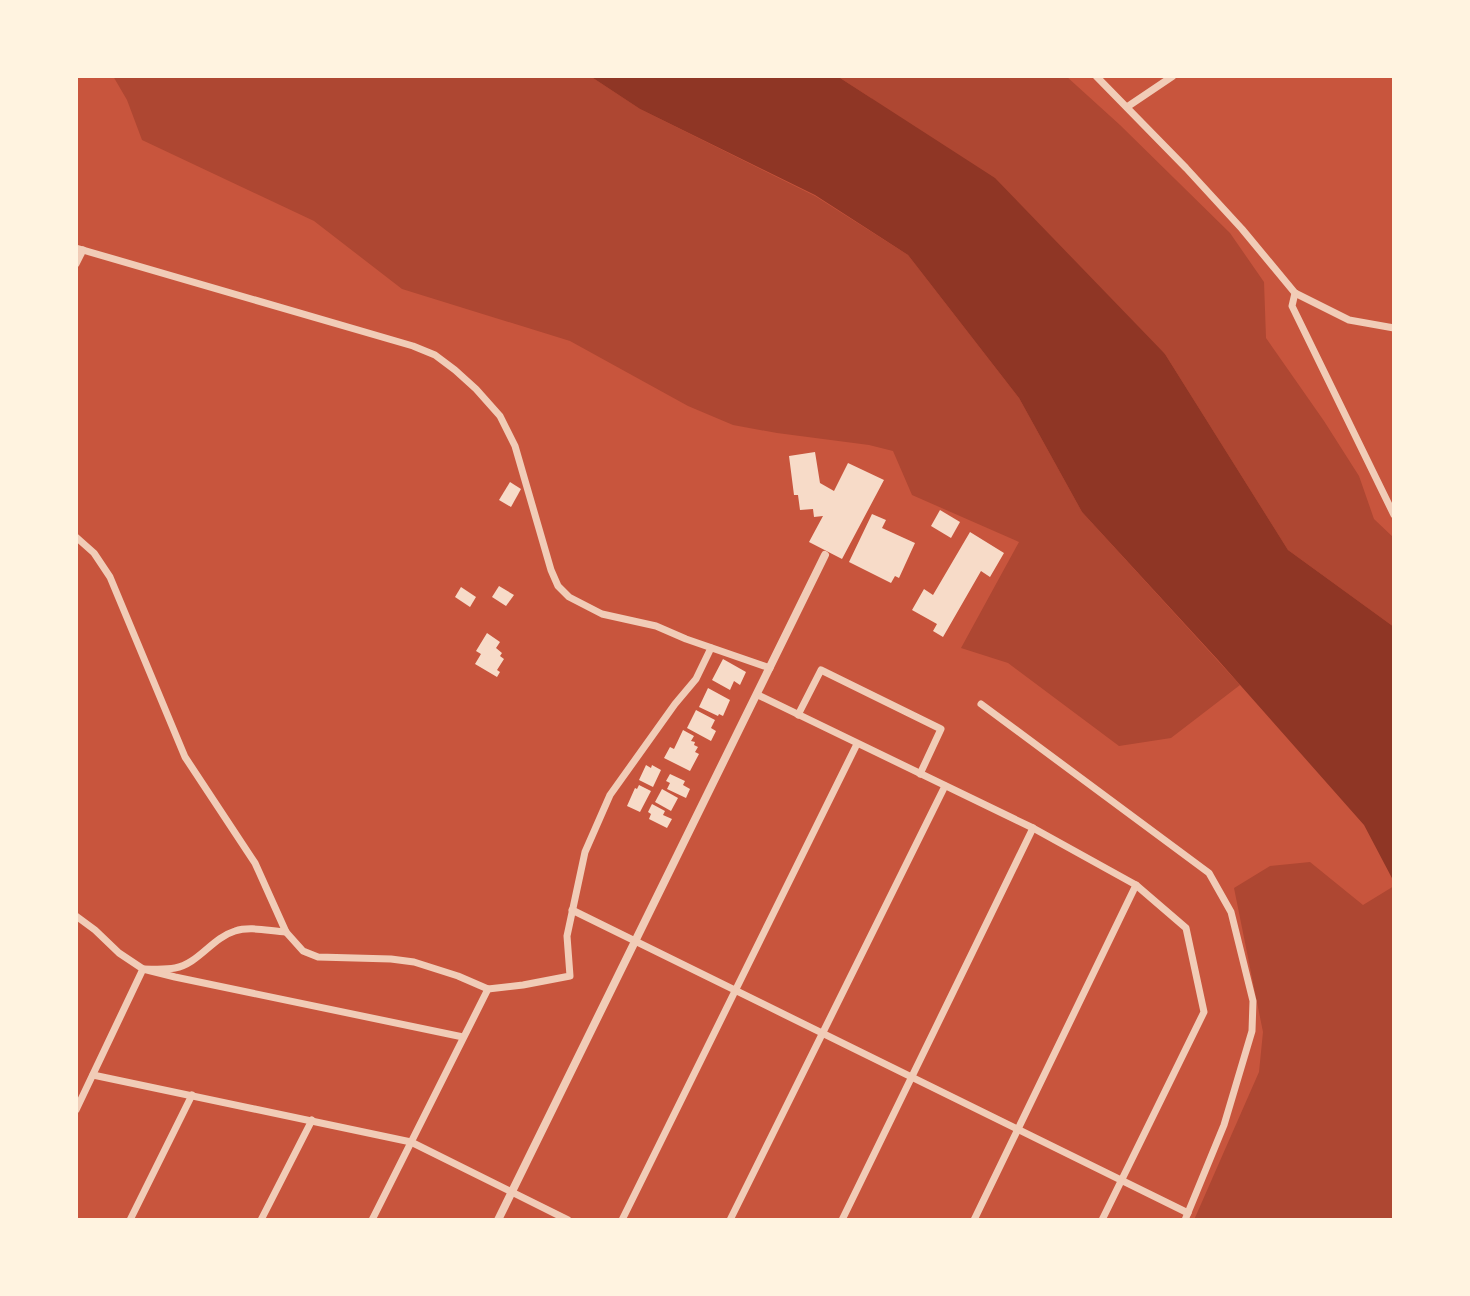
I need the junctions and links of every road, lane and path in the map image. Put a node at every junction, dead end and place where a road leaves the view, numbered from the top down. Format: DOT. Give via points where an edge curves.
graph roads {
  1 [pos="1096,76"];
  2 [pos="1173,76"];
  3 [pos="1127,107"];
  4 [pos="79,249"];
  5 [pos="76,264"];
  6 [pos="1295,293"];
  7 [pos="1394,328"];
  8 [pos="1394,515"];
  9 [pos="76,537"];
  10 [pos="825,555"];
  11 [pos="711,648"];
  12 [pos="770,668"];
  13 [pos="758,695"];
  14 [pos="981,704"];
  15 [pos="798,715"];
  16 [pos="857,744"];
  17 [pos="920,774"];
  18 [pos="945,786"];
  19 [pos="1033,828"];
  20 [pos="1136,885"];
  21 [pos="572,910"];
  22 [pos="76,916"];
  23 [pos="286,932"];
  24 [pos="635,940"];
  25 [pos="143,969"];
  26 [pos="488,989"];
  27 [pos="736,990"];
  28 [pos="823,1033"];
  29 [pos="463,1037"];
  30 [pos="93,1075"];
  31 [pos="912,1077"];
  32 [pos="192,1095"];
  33 [pos="76,1110"];
  34 [pos="312,1120"];
  35 [pos="1018,1129"];
  36 [pos="411,1142"];
  37 [pos="1121,1180"];
  38 [pos="512,1191"];
  39 [pos="1187,1217"];
  40 [pos="130,1220"];
  41 [pos="261,1220"];
  42 [pos="372,1220"];
  43 [pos="498,1220"];
  44 [pos="568,1220"];
  45 [pos="622,1220"];
  46 [pos="730,1220"];
  47 [pos="842,1220"];
  48 [pos="974,1220"];
  49 [pos="1102,1220"];
  1 -- 3 [label="street"];
  2 -- 3 [label="street"];
  3 -- 6 [label="street"];
  4 -- 5 [label="street"];
  4 -- 11 [label="street" via="435,355 500,416 515,446 558,586 602,614 656,626"];
  6 -- 7 [label="street" via="1349,320"];
  6 -- 8 [label="street" via="1292,306"];
  9 -- 23 [label="street" via="110,577 185,757 255,863"];
  10 -- 12 [label="street"];
  11 -- 12 [label="street"];
  11 -- 21 [label="street" via="696,679 610,795 585,852"];
  12 -- 13 [label="street"];
  13 -- 15 [label="street"];
  13 -- 24 [label="street"];
  14 -- 39 [label="street" via="1209,873 1231,912 1253,1001 1252,1031 1224,1125"];
  15 -- 16 [label="street"];
  15 -- 17 [label="street" via="821,670 941,729"];
  16 -- 17 [label="street"];
  16 -- 27 [label="street"];
  17 -- 18 [label="street"];
  18 -- 19 [label="street"];
  18 -- 28 [label="street"];
  19 -- 20 [label="street"];
  19 -- 31 [label="street"];
  20 -- 35 [label="street"];
  20 -- 37 [label="street" via="1186,928 1204,1012"];
  21 -- 24 [label="street"];
  21 -- 26 [label="street" via="567,936 570,976"];
  22 -- 25 [label="street"];
  23 -- 25 [label="street" via="232,932 186,965"];
  23 -- 26 [label="street" via="303,951 318,957 414,962"];
  24 -- 27 [label="street"];
  24 -- 38 [label="street"];
  25 -- 29 [label="street"];
  25 -- 30 [label="street"];
  26 -- 29 [label="street"];
  27 -- 28 [label="street"];
  27 -- 45 [label="street"];
  28 -- 31 [label="street"];
  28 -- 46 [label="street"];
  29 -- 36 [label="street"];
  30 -- 32 [label="street"];
  30 -- 33 [label="street"];
  31 -- 35 [label="street"];
  31 -- 47 [label="street"];
  32 -- 34 [label="street"];
  32 -- 40 [label="street"];
  34 -- 36 [label="street"];
  34 -- 41 [label="street"];
  35 -- 37 [label="street"];
  35 -- 48 [label="street"];
  36 -- 38 [label="street"];
  36 -- 42 [label="street"];
  37 -- 39 [label="street"];
  37 -- 49 [label="street"];
  38 -- 43 [label="street"];
  38 -- 44 [label="street"];
}
